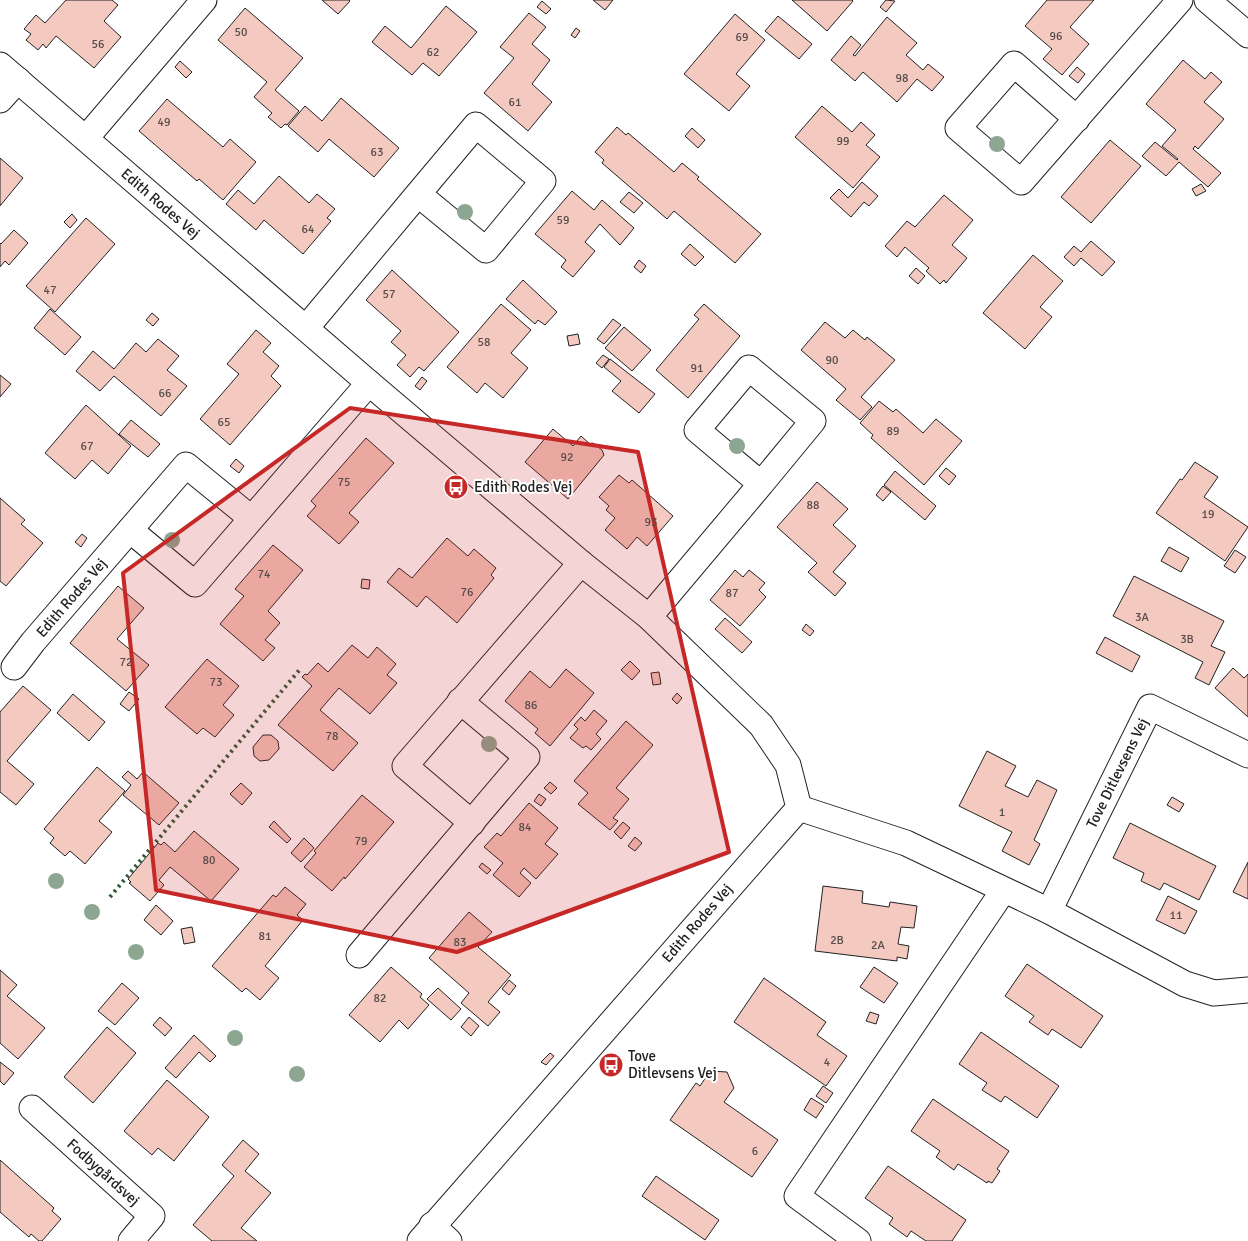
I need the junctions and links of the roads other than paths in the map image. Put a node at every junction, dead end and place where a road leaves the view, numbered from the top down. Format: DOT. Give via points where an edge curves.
graph roads {
  1 [pos="202,0"];
  2 [pos="1180,0"];
  3 [pos="1207,0"];
  4 [pos="1248,35"];
  5 [pos="9,72"];
  6 [pos="0,100"];
  7 [pos="1077,119"];
  8 [pos="86,138"];
  9 [pos="418,194"];
  10 [pos="306,328"];
  11 [pos="369,383"];
  12 [pos="761,484"];
  13 [pos="251,518"];
  14 [pos="130,530"];
  15 [pos="580,563"];
  16 [pos="648,617"];
  17 [pos="14,667"];
  18 [pos="460,701"];
  19 [pos="1248,755"];
  20 [pos="799,808"];
  21 [pos="472,823"];
  22 [pos="1003,891"];
  23 [pos="1049,911"];
  24 [pos="359,956"];
  25 [pos="1248,990"];
  26 [pos="32,1108"];
  27 [pos="434,1236"];
  28 [pos="131,1241"];
  29 [pos="858,1241"];
  1 -- 8 [label="street"];
  2 -- 7 [label="street"];
  3 -- 4 [label="street"];
  5 -- 6 [label="street, Edith Rodes Vej"];
  5 -- 8 [label="street, Edith Rodes Vej"];
  7 -- 7 [label="street" via="1021,182 958,128 1014,64"];
  8 -- 10 [label="street, Edith Rodes Vej"];
  9 -- 9 [label="street" via="486,250 543,182 476,125"];
  9 -- 10 [label="street"];
  10 -- 11 [label="street, Edith Rodes Vej"];
  11 -- 13 [label="street"];
  11 -- 15 [label="street, Edith Rodes Vej"];
  12 -- 12 [label="street" via="697,430 749,368 813,421"];
  12 -- 16 [label="street"];
  13 -- 14 [label="street, Edith Rodes Vej" via="186,465"];
  13 -- 14 [label="street" via="195,584"];
  14 -- 17 [label="street, Edith Rodes Vej"];
  15 -- 16 [label="street, Edith Rodes Vej"];
  15 -- 18 [label="street"];
  16 -- 20 [label="street, Edith Rodes Vej" via="761,725 788,765"];
  18 -- 21 [label="street" via="405,766"];
  18 -- 21 [label="street" via="528,757"];
  19 -- 23 [label="street, Tove Ditlevsens Vej" via="1150,707"];
  20 -- 22 [label="street" via="906,843"];
  20 -- 27 [label="street, Edith Rodes Vej"];
  21 -- 24 [label="street"];
  22 -- 23 [label="street"];
  22 -- 29 [label="street" via="797,1196"];
  23 -- 25 [label="street" via="1185,984 1214,992"];
  26 -- 28 [label="street, Fodbygårdsvej" via="152,1216"];
}
